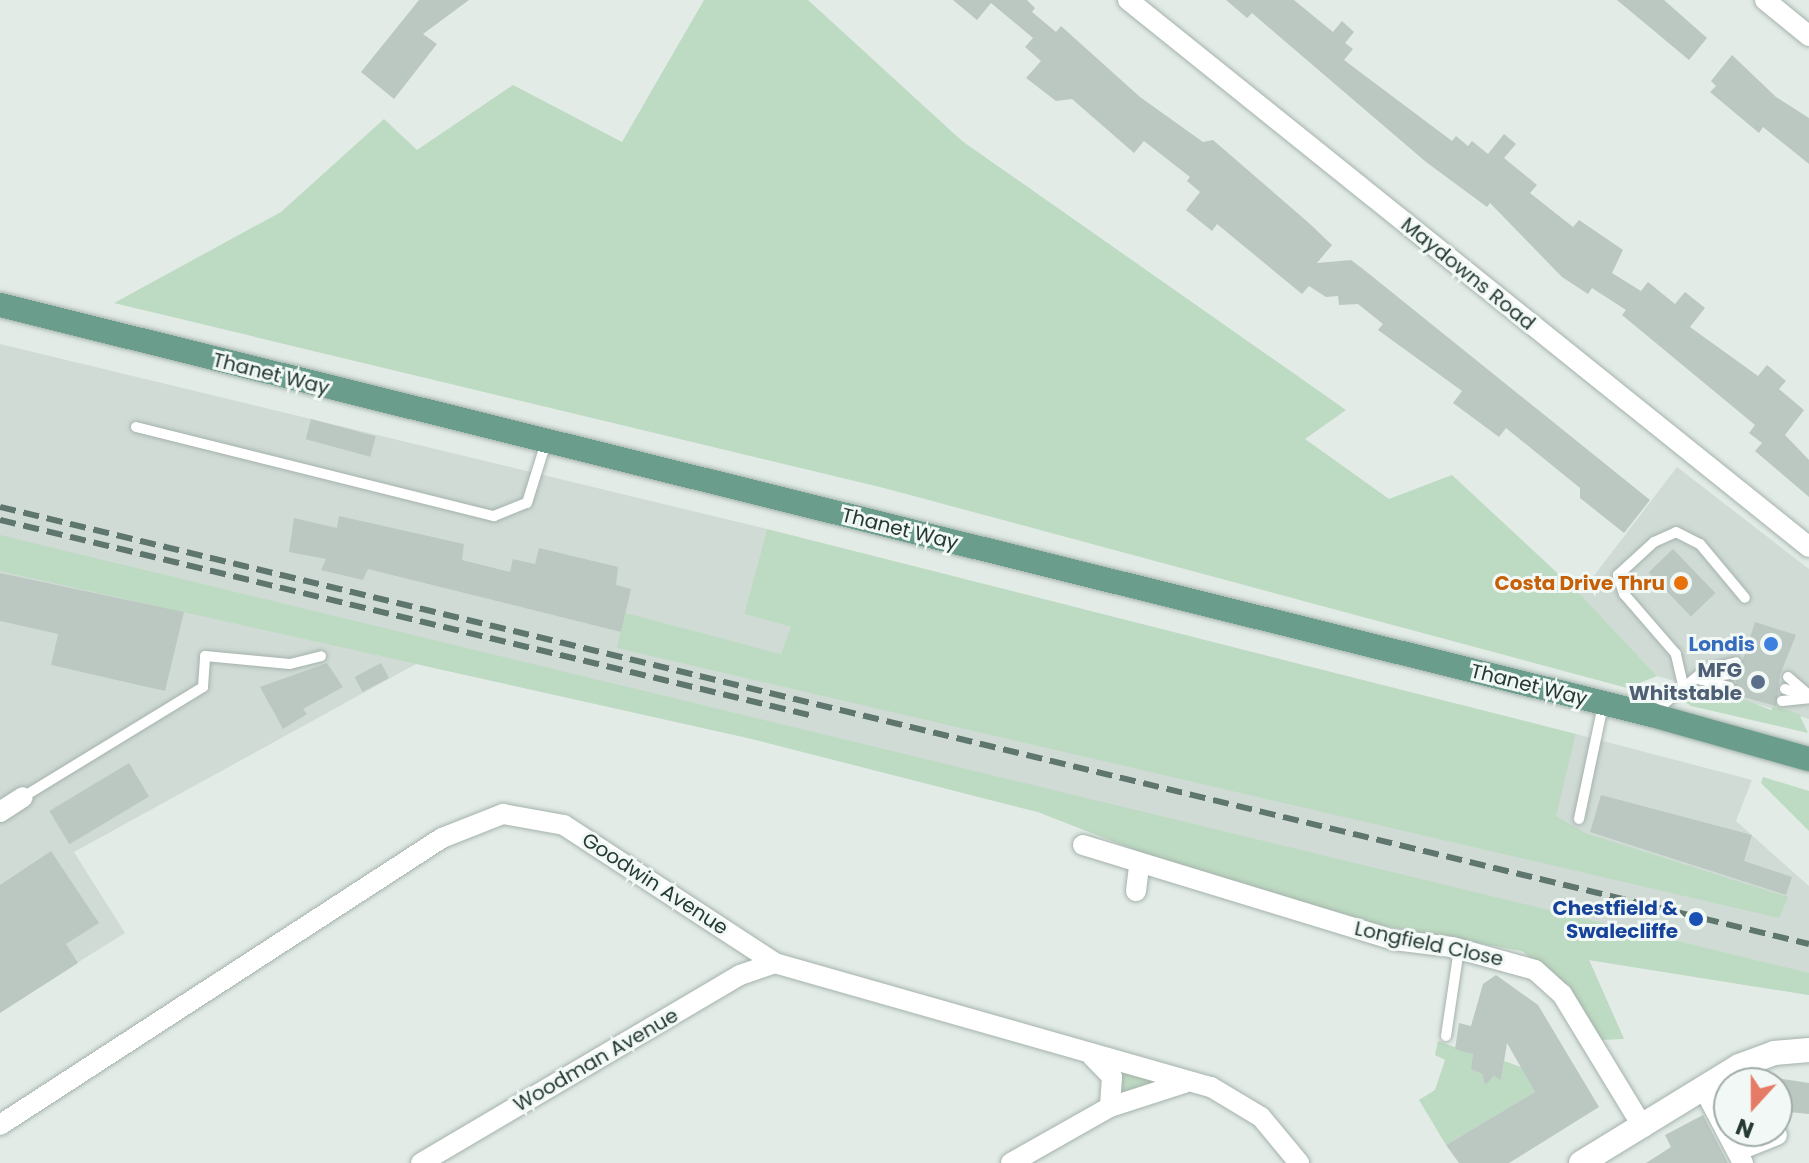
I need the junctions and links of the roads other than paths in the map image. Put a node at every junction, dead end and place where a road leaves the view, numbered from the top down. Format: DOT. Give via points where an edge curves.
graph roads {
  1 [pos="1128,0"];
  2 [pos="1765,0"];
  3 [pos="1809,36"];
  4 [pos="0,305"];
  5 [pos="136,427"];
  6 [pos="546,442"];
  7 [pos="1809,547"];
  8 [pos="1745,598"];
  9 [pos="321,656"];
  10 [pos="1736,662"];
  11 [pos="1732,674"];
  12 [pos="1788,677"];
  13 [pos="1696,678"];
  14 [pos="1683,685"];
  15 [pos="1729,687"];
  16 [pos="1785,689"];
  17 [pos="1809,697"];
  18 [pos="1782,701"];
  19 [pos="1604,703"];
  20 [pos="1652,715"];
  21 [pos="1806,756"];
  22 [pos="23,797"];
  23 [pos="1,808"];
  24 [pos="1579,819"];
  25 [pos="1083,845"];
  26 [pos="1139,865"];
  27 [pos="1136,891"];
  28 [pos="1459,949"];
  29 [pos="775,963"];
  30 [pos="1446,1036"];
  31 [pos="1809,1050"];
  32 [pos="1092,1055"];
  33 [pos="1185,1082"];
  34 [pos="1704,1089"];
  35 [pos="1110,1107"];
  36 [pos="0,1125"];
  37 [pos="1643,1127"];
  38 [pos="1607,1156"];
  39 [pos="1740,1157"];
  40 [pos="421,1163"];
  41 [pos="1011,1163"];
  42 [pos="1299,1163"];
  43 [pos="1581,1163"];
  1 -- 7 [label="street, Maydowns Road"];
  2 -- 3 [label="street"];
  4 -- 6 [label="main road, Thanet Way"];
  5 -- 6 [label="lane" via="494,516 527,503"];
  6 -- 19 [label="main road, Thanet Way"];
  8 -- 14 [label="lane" via="1700,544 1676,532 1654,542 1618,575 1624,594 1676,654"];
  9 -- 22 [label="lane" via="290,664 205,656 203,687"];
  10 -- 13 [label="lane" via="1716,665"];
  11 -- 13 [label="lane"];
  12 -- 17 [label="lane"];
  13 -- 14 [label="lane"];
  13 -- 15 [label="lane"];
  14 -- 20 [label="lane"];
  16 -- 17 [label="lane"];
  17 -- 18 [label="lane"];
  19 -- 20 [label="main road, Thanet Way"];
  19 -- 24 [label="lane"];
  20 -- 21 [label="main road, Thanet Way"];
  22 -- 23 [label="street"];
  25 -- 26 [label="street, Longfield Close"];
  26 -- 27 [label="street"];
  26 -- 28 [label="street, Longfield Close" via="1394,940"];
  28 -- 30 [label="lane"];
  28 -- 37 [label="street, Longfield Close" via="1503,959 1548,978 1585,1028"];
  29 -- 32 [label="street, Goodwin Avenue"];
  29 -- 36 [label="street, Goodwin Avenue" via="564,825 503,814 442,838"];
  29 -- 40 [label="street, Woodman Avenue" via="740,975"];
  31 -- 34 [label="main road" via="1762,1057"];
  32 -- 33 [label="street, Goodwin Avenue"];
  32 -- 35 [label="street" via="1112,1077"];
  33 -- 35 [label="street"];
  33 -- 42 [label="street, Goodwin Avenue" via="1211,1087 1261,1117"];
  34 -- 37 [label="main road"];
  34 -- 39 [label="street"];
  35 -- 41 [label="street"];
  37 -- 38 [label="main road"];
  38 -- 43 [label="main road"];
}
